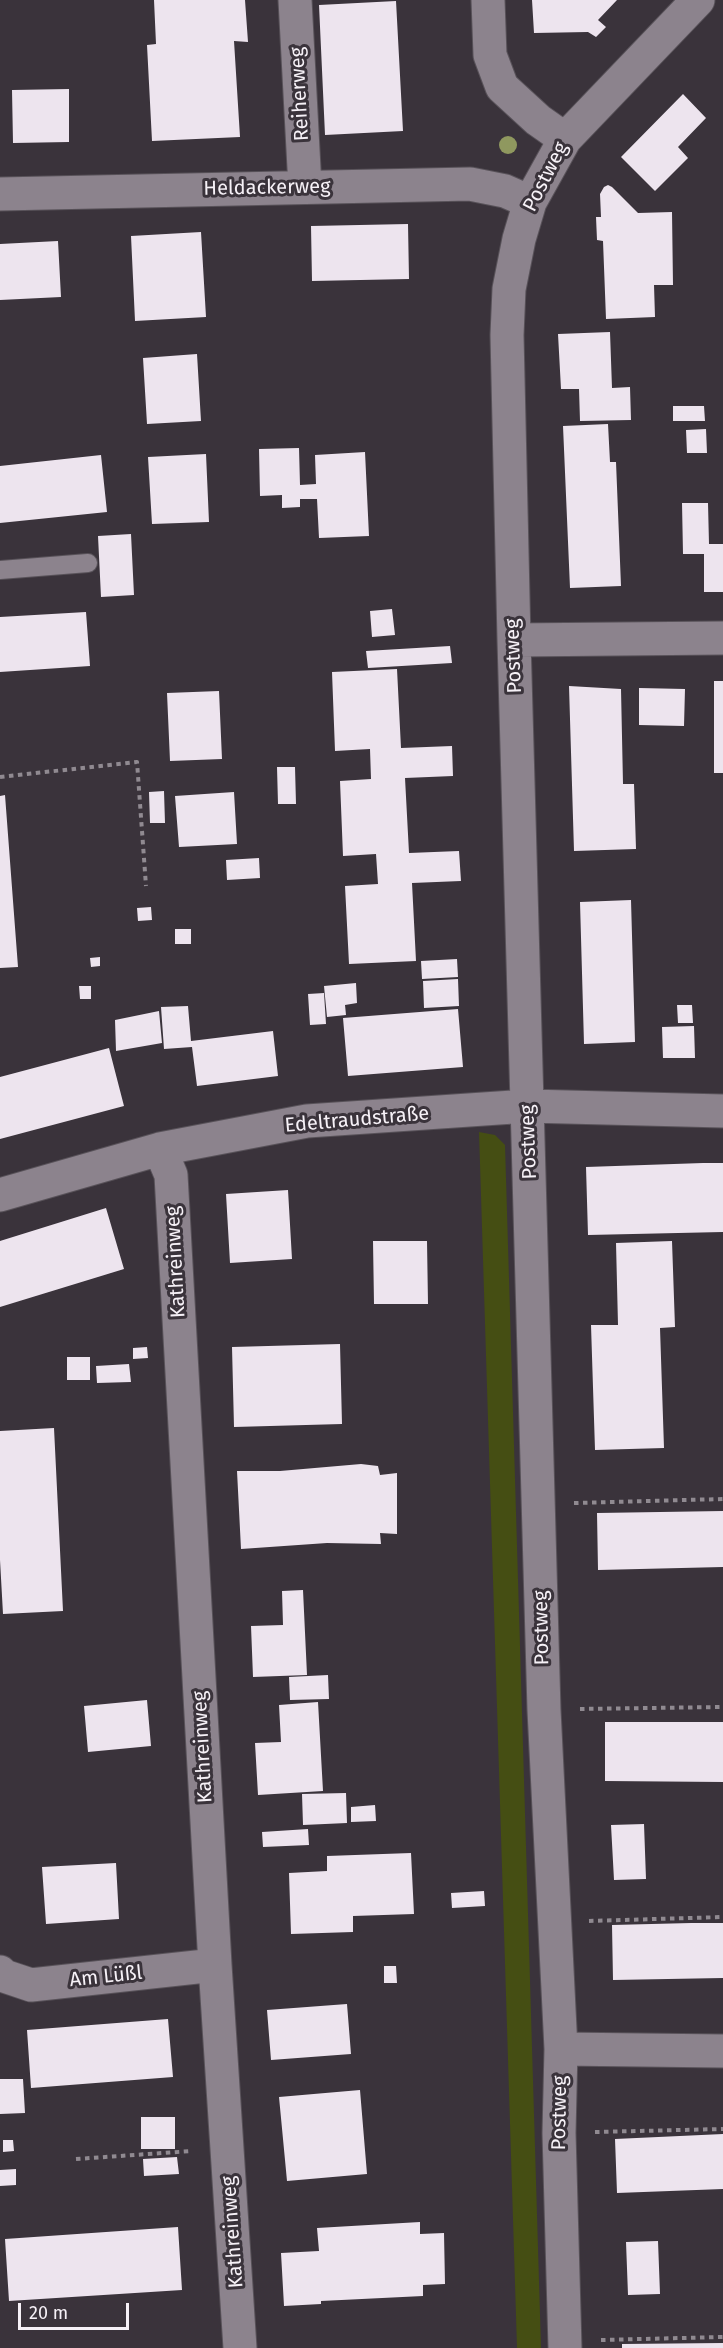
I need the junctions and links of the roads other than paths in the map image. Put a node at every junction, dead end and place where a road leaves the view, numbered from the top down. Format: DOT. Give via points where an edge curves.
graph roads {
  1 [pos="295,0"];
  2 [pos="488,0"];
  3 [pos="698,0"];
  4 [pos="565,139"];
  5 [pos="305,187"];
  6 [pos="0,194"];
  7 [pos="530,202"];
  8 [pos="88,563"];
  9 [pos="0,570"];
  10 [pos="723,638"];
  11 [pos="514,640"];
  12 [pos="528,1106"];
  13 [pos="723,1111"];
  14 [pos="160,1149"];
  15 [pos="0,1195"];
  16 [pos="215,1965"];
  17 [pos="0,1972"];
  18 [pos="561,2049"];
  19 [pos="723,2051"];
  20 [pos="565,2345"];
  21 [pos="240,2348"];
  1 -- 5 [label="street, Reiherweg"];
  2 -- 4 [label="street" via="490,55 502,87"];
  3 -- 4 [label="street, Postweg"];
  4 -- 7 [label="street, Postweg"];
  5 -- 6 [label="street, Heldackerweg"];
  5 -- 7 [label="street, Heldackerweg" via="470,184 505,191"];
  7 -- 11 [label="street, Postweg" via="509,288 507,335"];
  8 -- 9 [label="lane"];
  10 -- 11 [label="street"];
  11 -- 12 [label="street, Postweg"];
  12 -- 13 [label="street, Edeltraudstraße"];
  12 -- 14 [label="street, Edeltraudstraße" via="307,1121"];
  12 -- 18 [label="street, Postweg" via="544,1710"];
  14 -- 15 [label="street, Edeltraudstraße"];
  14 -- 16 [label="street, Kathreinweg" via="171,1175"];
  16 -- 17 [label="street, Am Lüßl" via="31,1985"];
  16 -- 21 [label="street, Kathreinweg"];
  18 -- 19 [label="street"];
  18 -- 20 [label="street, Postweg" via="559,2133"];
}
